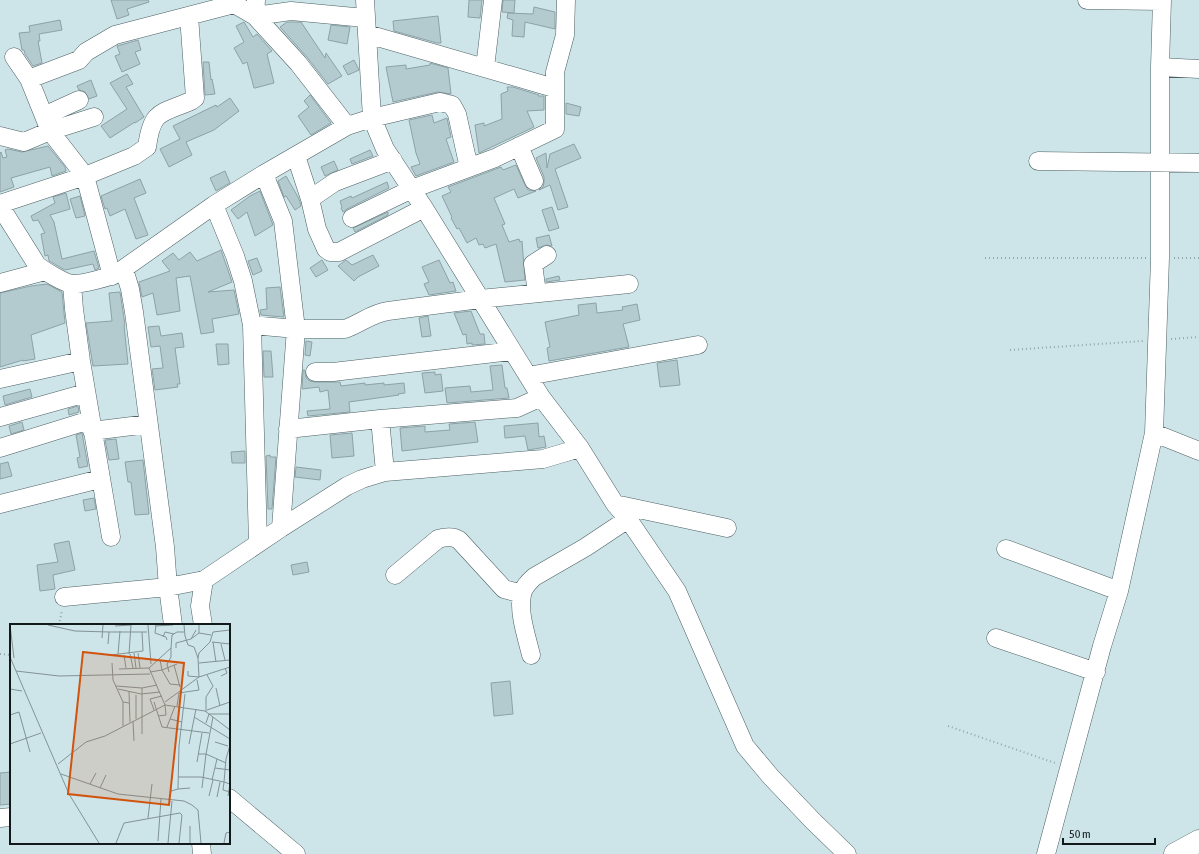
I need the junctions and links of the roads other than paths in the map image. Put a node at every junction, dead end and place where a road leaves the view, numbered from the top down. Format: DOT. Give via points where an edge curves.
graph roads {
  1 [pos="364,0"];
  2 [pos="493,0"];
  3 [pos="566,0"];
  4 [pos="1087,0"];
  5 [pos="1162,1"];
  6 [pos="232,2"];
  7 [pos="255,8"];
  8 [pos="189,16"];
  9 [pos="366,26"];
  10 [pos="14,57"];
  11 [pos="1160,67"];
  12 [pos="485,68"];
  13 [pos="1199,68"];
  14 [pos="29,79"];
  15 [pos="554,88"];
  16 [pos="79,100"];
  17 [pos="94,117"];
  18 [pos="372,118"];
  19 [pos="47,124"];
  20 [pos="347,126"];
  21 [pos="0,136"];
  22 [pos="519,146"];
  23 [pos="296,156"];
  24 [pos="393,160"];
  25 [pos="1038,161"];
  26 [pos="1160,163"];
  27 [pos="1199,163"];
  28 [pos="469,168"];
  29 [pos="264,174"];
  30 [pos="85,176"];
  31 [pos="534,181"];
  32 [pos="412,189"];
  33 [pos="310,199"];
  34 [pos="0,205"];
  35 [pos="214,205"];
  36 [pos="424,208"];
  37 [pos="352,218"];
  38 [pos="547,255"];
  39 [pos="45,271"];
  40 [pos="118,273"];
  41 [pos="0,283"];
  42 [pos="72,284"];
  43 [pos="629,284"];
  44 [pos="537,293"];
  45 [pos="480,298"];
  46 [pos="252,325"];
  47 [pos="296,329"];
  48 [pos="698,345"];
  49 [pos="512,351"];
  50 [pos="81,360"];
  51 [pos="315,372"];
  52 [pos="528,376"];
  53 [pos="0,379"];
  54 [pos="86,393"];
  55 [pos="541,397"];
  56 [pos="0,417"];
  57 [pos="380,419"];
  58 [pos="148,424"];
  59 [pos="91,426"];
  60 [pos="288,429"];
  61 [pos="1154,433"];
  62 [pos="0,448"];
  63 [pos="580,448"];
  64 [pos="1199,451"];
  65 [pos="385,472"];
  66 [pos="100,479"];
  67 [pos="0,504"];
  68 [pos="616,504"];
  69 [pos="628,519"];
  70 [pos="281,528"];
  71 [pos="727,528"];
  72 [pos="111,537"];
  73 [pos="258,543"];
  74 [pos="1006,549"];
  75 [pos="395,575"];
  76 [pos="204,580"];
  77 [pos="168,587"];
  78 [pos="1119,591"];
  79 [pos="522,594"];
  80 [pos="64,597"];
  81 [pos="173,624"];
  82 [pos="203,624"];
  83 [pos="996,638"];
  84 [pos="531,655"];
  85 [pos="1096,672"];
  86 [pos="230,799"];
  87 [pos="10,817"];
  88 [pos="0,818"];
  89 [pos="1199,840"];
  90 [pos="201,844"];
  91 [pos="202,854"];
  92 [pos="296,854"];
  93 [pos="847,854"];
  94 [pos="1046,854"];
  95 [pos="1175,854"];
  1 -- 9 [label="street"];
  2 -- 12 [label="street"];
  3 -- 15 [label="street" via="565,35 555,72"];
  4 -- 5 [label="street"];
  5 -- 11 [label="street"];
  6 -- 7 [label="street"];
  6 -- 8 [label="street"];
  7 -- 9 [label="street" via="291,11"];
  7 -- 20 [label="street"];
  8 -- 14 [label="street" via="115,35 86,52 79,60"];
  8 -- 30 [label="street" via="194,98 158,115 153,120 147,147 134,156"];
  9 -- 12 [label="street"];
  9 -- 18 [label="street"];
  10 -- 14 [label="street"];
  11 -- 13 [label="street"];
  11 -- 26 [label="street"];
  12 -- 15 [label="street"];
  14 -- 19 [label="street"];
  15 -- 22 [label="street" via="555,129"];
  16 -- 19 [label="street"];
  17 -- 19 [label="street"];
  18 -- 20 [label="street"];
  18 -- 24 [label="street" via="385,149"];
  18 -- 28 [label="street" via="440,102 452,105 457,114"];
  19 -- 21 [label="street" via="24,142"];
  19 -- 30 [label="street"];
  20 -- 23 [label="street"];
  22 -- 28 [label="street"];
  22 -- 31 [label="street"];
  23 -- 29 [label="street"];
  23 -- 33 [label="street"];
  24 -- 32 [label="street"];
  24 -- 33 [label="street" via="335,182"];
  25 -- 26 [label="street"];
  26 -- 27 [label="street"];
  26 -- 61 [label="street" via="1160,258"];
  28 -- 32 [label="street"];
  29 -- 35 [label="street"];
  29 -- 47 [label="street" via="283,221"];
  30 -- 34 [label="street"];
  30 -- 40 [label="street"];
  32 -- 36 [label="street"];
  32 -- 37 [label="street"];
  33 -- 36 [label="street" via="317,229 326,249 334,253"];
  34 -- 39 [label="street" via="36,265"];
  35 -- 40 [label="street"];
  35 -- 46 [label="street" via="243,281"];
  36 -- 45 [label="street"];
  38 -- 44 [label="street" via="533,264"];
  39 -- 41 [label="street"];
  39 -- 42 [label="street"];
  40 -- 42 [label="street"];
  40 -- 58 [label="street" via="128,283 134,312"];
  42 -- 50 [label="street"];
  43 -- 44 [label="street"];
  44 -- 45 [label="street"];
  45 -- 47 [label="street" via="379,312 345,329"];
  45 -- 49 [label="street"];
  46 -- 47 [label="street"];
  46 -- 73 [label="street"];
  47 -- 60 [label="street"];
  48 -- 52 [label="street"];
  49 -- 51 [label="street"];
  49 -- 52 [label="street"];
  50 -- 53 [label="street"];
  50 -- 54 [label="street"];
  52 -- 55 [label="street"];
  54 -- 56 [label="street"];
  54 -- 59 [label="street"];
  55 -- 57 [label="street" via="517,408"];
  55 -- 63 [label="street"];
  57 -- 60 [label="street"];
  57 -- 65 [label="street"];
  58 -- 59 [label="street"];
  58 -- 77 [label="street"];
  59 -- 62 [label="street"];
  59 -- 66 [label="street"];
  60 -- 70 [label="street"];
  61 -- 64 [label="street"];
  61 -- 78 [label="street"];
  63 -- 65 [label="street" via="543,459"];
  63 -- 68 [label="street"];
  65 -- 70 [label="street" via="355,482"];
  66 -- 67 [label="street"];
  66 -- 72 [label="street"];
  68 -- 69 [label="street"];
  68 -- 71 [label="street"];
  69 -- 79 [label="street" via="534,577"];
  69 -- 93 [label="street" via="677,591 745,746 787,794"];
  70 -- 73 [label="street"];
  73 -- 76 [label="street"];
  74 -- 78 [label="street"];
  75 -- 79 [label="street" via="438,539 451,537 459,540 507,591"];
  76 -- 77 [label="street"];
  76 -- 82 [label="street" via="200,606"];
  77 -- 80 [label="street"];
  77 -- 81 [label="street"];
  78 -- 85 [label="street"];
  79 -- 84 [label="street" via="520,605"];
  83 -- 85 [label="street"];
  85 -- 94 [label="street"];
  86 -- 92 [label="street"];
  87 -- 88 [label="street"];
  89 -- 95 [label="main road"];
  90 -- 91 [label="street"];
}
